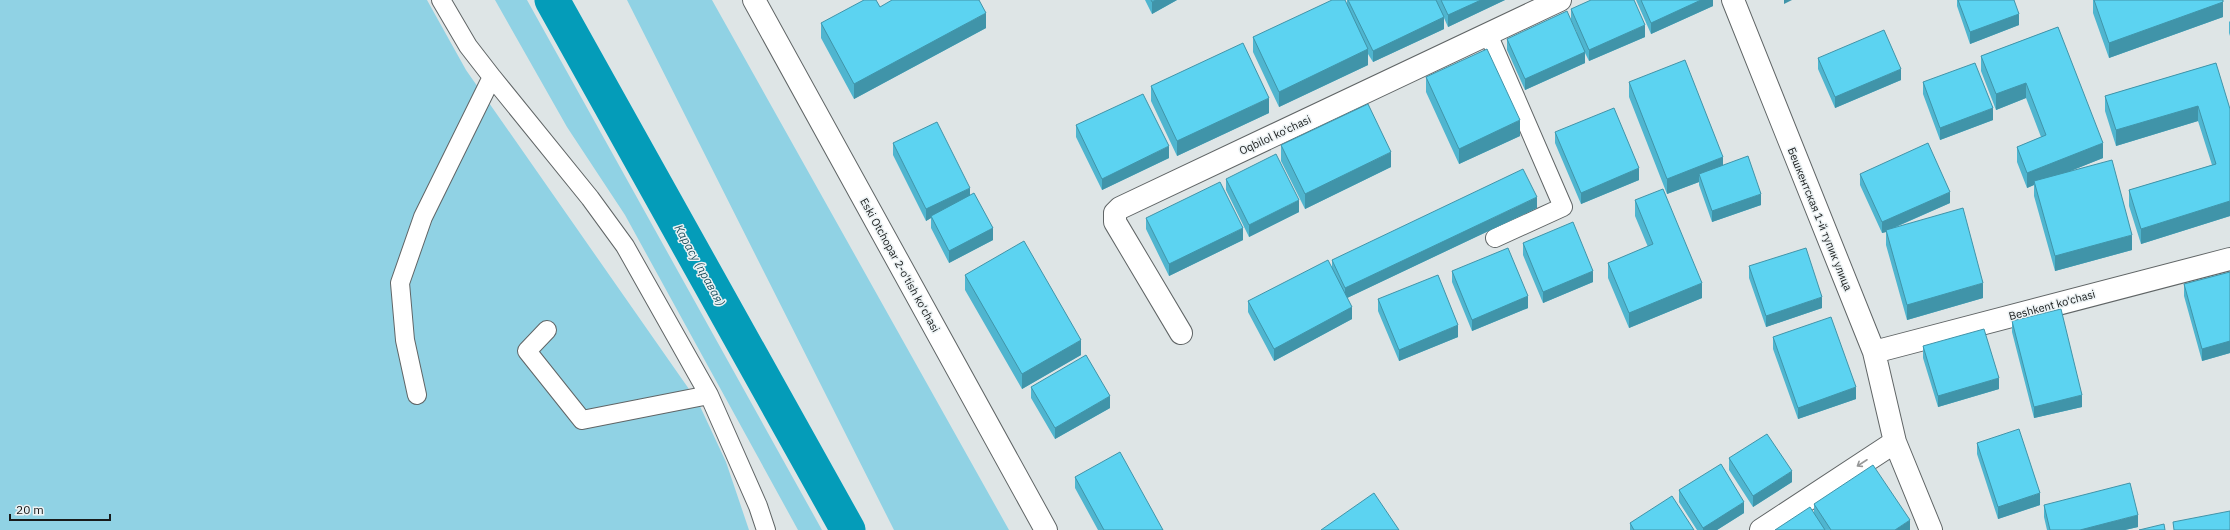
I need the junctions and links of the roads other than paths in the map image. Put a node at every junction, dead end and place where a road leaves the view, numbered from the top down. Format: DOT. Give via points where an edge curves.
graph roads {
  1 [pos="442,0"];
  2 [pos="754,0"];
  3 [pos="1560,0"];
  4 [pos="1733,0"];
  5 [pos="1488,34"];
  6 [pos="492,77"];
  7 [pos="1495,238"];
  8 [pos="2230,259"];
  9 [pos="547,330"];
  10 [pos="1181,333"];
  11 [pos="1874,352"];
  12 [pos="417,395"];
  13 [pos="709,395"];
  14 [pos="1895,442"];
  15 [pos="766,530"];
  16 [pos="1046,530"];
  17 [pos="1761,530"];
  18 [pos="1931,530"];
  1 -- 6 [label="lane" via="464,41"];
  2 -- 16 [label="street, Eski Otchopar 2-o'tish ko'chasi"];
  3 -- 5 [label="street, Oqbilol ko'chasi"];
  4 -- 11 [label="street, Бешкентская 1-й тупик улица"];
  5 -- 7 [label="lane" via="1563,207"];
  5 -- 10 [label="street, Oqbilol ko'chasi" via="1120,208 1115,213 1115,222"];
  6 -- 12 [label="lane" via="423,217 400,283 405,340"];
  6 -- 13 [label="lane" via="608,221 656,298"];
  8 -- 11 [label="street, Beshkent ko'chasi"];
  9 -- 13 [label="lane" via="527,351 582,420"];
  11 -- 14 [label="street, Бешкентская 1-й тупик улица"];
  13 -- 15 [label="lane"];
  14 -- 17 [label="street, one-way"];
  14 -- 18 [label="street, Бешкентская 1-й тупик улица"];
}
